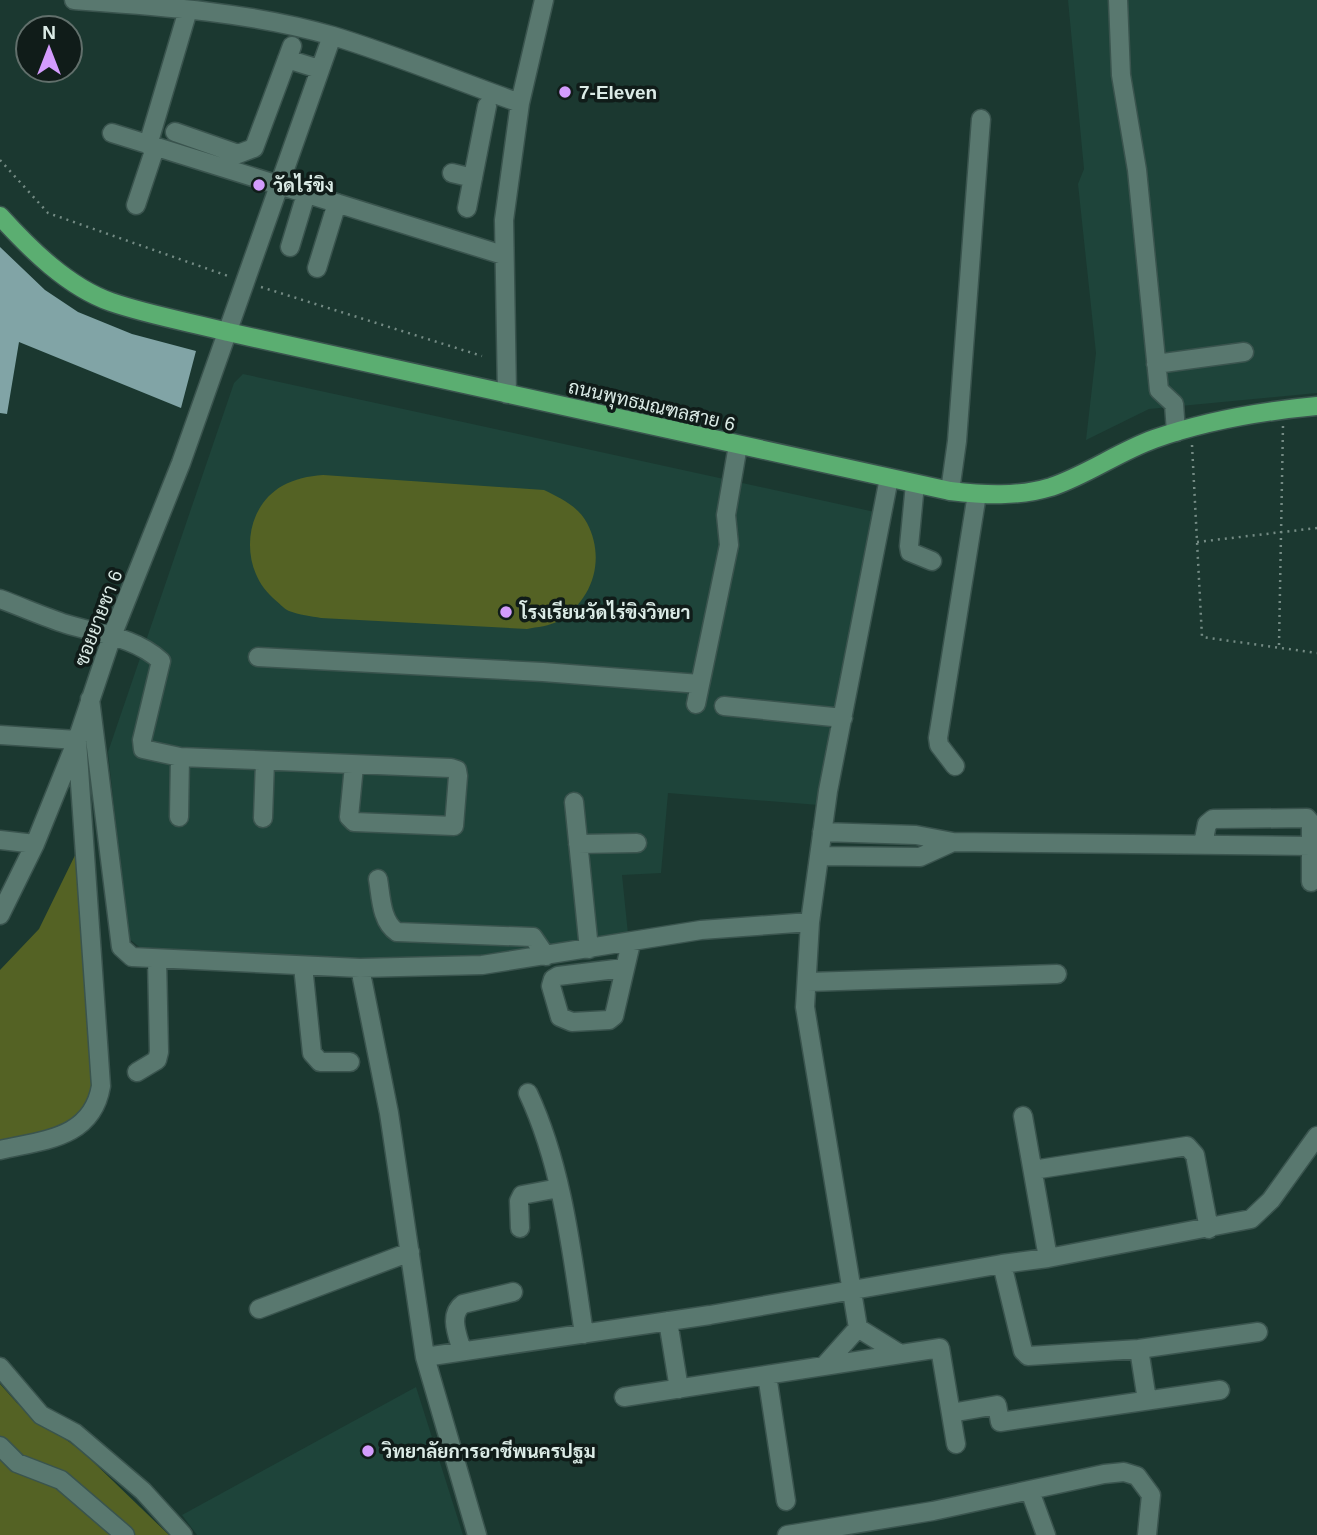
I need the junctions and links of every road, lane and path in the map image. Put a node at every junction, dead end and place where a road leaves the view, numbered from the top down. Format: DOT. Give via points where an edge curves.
graph roads {
  1 [pos="74,0"];
  2 [pos="544,0"];
  3 [pos="1118,0"];
  4 [pos="143,3"];
  5 [pos="188,10"];
  6 [pos="332,36"];
  7 [pos="320,69"];
  8 [pos="520,103"];
  9 [pos="487,106"];
  10 [pos="981,119"];
  11 [pos="175,132"];
  12 [pos="113,134"];
  13 [pos="151,146"];
  14 [pos="452,173"];
  15 [pos="473,178"];
  16 [pos="279,186"];
  17 [pos="306,194"];
  18 [pos="337,203"];
  19 [pos="136,205"];
  20 [pos="467,208"];
  21 [pos="0,216"];
  22 [pos="290,247"];
  23 [pos="503,255"];
  24 [pos="317,268"];
  25 [pos="228,332"];
  26 [pos="1244,352"];
  27 [pos="1156,363"];
  28 [pos="507,394"];
  29 [pos="1317,406"];
  30 [pos="1283,411"];
  31 [pos="1184,430"];
  32 [pos="738,446"];
  33 [pos="889,478"];
  34 [pos="915,484"];
  35 [pos="950,491"];
  36 [pos="977,494"];
  37 [pos="1317,528"];
  38 [pos="1282,532"];
  39 [pos="1198,542"];
  40 [pos="932,561"];
  41 [pos="0,599"];
  42 [pos="113,636"];
  43 [pos="1279,645"];
  44 [pos="1317,653"];
  45 [pos="258,657"];
  46 [pos="700,684"];
  47 [pos="90,699"];
  48 [pos="696,704"];
  49 [pos="724,706"];
  50 [pos="843,718"];
  51 [pos="0,735"];
  52 [pos="77,740"];
  53 [pos="180,757"];
  54 [pos="265,761"];
  55 [pos="354,766"];
  56 [pos="955,766"];
  57 [pos="574,802"];
  58 [pos="179,817"];
  59 [pos="263,818"];
  60 [pos="822,832"];
  61 [pos="0,840"];
  62 [pos="953,842"];
  63 [pos="637,843"];
  64 [pos="35,844"];
  65 [pos="578,844"];
  66 [pos="1203,844"];
  67 [pos="1311,846"];
  68 [pos="819,856"];
  69 [pos="378,878"];
  70 [pos="1311,882"];
  71 [pos="0,915"];
  72 [pos="810,922"];
  73 [pos="631,943"];
  74 [pos="589,949"];
  75 [pos="546,956"];
  76 [pos="156,959"];
  77 [pos="303,966"];
  78 [pos="360,968"];
  79 [pos="624,968"];
  80 [pos="1057,974"];
  81 [pos="808,982"];
  82 [pos="350,1062"];
  83 [pos="137,1072"];
  84 [pos="528,1093"];
  85 [pos="1023,1116"];
  86 [pos="1317,1136"];
  87 [pos="0,1150"];
  88 [pos="1032,1170"];
  89 [pos="559,1188"];
  90 [pos="520,1228"];
  91 [pos="1209,1229"];
  92 [pos="410,1252"];
  93 [pos="1048,1258"];
  94 [pos="1002,1264"];
  95 [pos="853,1291"];
  96 [pos="513,1292"];
  97 [pos="259,1309"];
  98 [pos="668,1321"];
  99 [pos="858,1328"];
  100 [pos="1258,1332"];
  101 [pos="584,1334"];
  102 [pos="1139,1349"];
  103 [pos="462,1351"];
  104 [pos="900,1354"];
  105 [pos="425,1356"];
  106 [pos="824,1366"];
  107 [pos="0,1367"];
  108 [pos="767,1375"];
  109 [pos="679,1389"];
  110 [pos="1220,1390"];
  111 [pos="624,1398"];
  112 [pos="1147,1400"];
  113 [pos="951,1413"];
  114 [pos="956,1444"];
  115 [pos="0,1446"];
  116 [pos="1031,1491"];
  117 [pos="786,1501"];
  118 [pos="125,1535"];
  119 [pos="183,1535"];
  120 [pos="477,1535"];
  121 [pos="787,1535"];
  122 [pos="1046,1535"];
  123 [pos="1147,1535"];
  1 -- 4 [label="street"];
  2 -- 8 [label="street"];
  3 -- 27 [label="street" via="1121,75 1137,170"];
  4 -- 5 [label="street"];
  5 -- 6 [label="street"];
  5 -- 13 [label="street"];
  6 -- 7 [label="street, ซอยยายชา 6"];
  6 -- 8 [label="street"];
  7 -- 11 [label="street" via="289,53 254,148 238,154"];
  7 -- 16 [label="street, ซอยยายชา 6"];
  8 -- 23 [label="street"];
  9 -- 15 [label="street"];
  10 -- 35 [label="street"];
  12 -- 13 [label="street"];
  13 -- 16 [label="street"];
  13 -- 19 [label="street"];
  14 -- 15 [label="street"];
  15 -- 20 [label="street"];
  16 -- 17 [label="street"];
  16 -- 25 [label="street, ซอยยายชา 6"];
  17 -- 18 [label="street"];
  17 -- 22 [label="street"];
  18 -- 23 [label="street"];
  18 -- 24 [label="street"];
  21 -- 25 [label="main road, ถนนพุทธมณฑลสาย 6" via="42,258 109,302"];
  23 -- 28 [label="street"];
  25 -- 28 [label="main road, ถนนพุทธมณฑลสาย 6"];
  25 -- 42 [label="street, ซอยยายชา 6"];
  26 -- 27 [label="street"];
  27 -- 31 [label="street" via="1159,390 1174,404"];
  28 -- 32 [label="main road, ถนนพุทธมณฑลสาย 6"];
  29 -- 30 [label="main road, ถนนพุทธมณฑลสาย 6"];
  30 -- 31 [label="main road, ถนนพุทธมณฑลสาย 6"];
  30 -- 38 [label="path"];
  31 -- 36 [label="main road, ถนนพุทธมณฑลสาย 6" via="1115,454 1051,486 1004,495"];
  31 -- 39 [label="path"];
  32 -- 33 [label="main road, ถนนพุทธมณฑลสาย 6"];
  32 -- 46 [label="street" via="726,515 729,545"];
  33 -- 34 [label="main road, ถนนพุทธมณฑลสาย 6"];
  33 -- 50 [label="street"];
  34 -- 35 [label="main road, ถนนพุทธมณฑลสาย 6"];
  34 -- 40 [label="street" via="910,552"];
  35 -- 36 [label="main road, ถนนพุทธมณฑลสาย 6"];
  36 -- 56 [label="street" via="938,738"];
  37 -- 38 [label="path"];
  38 -- 39 [label="path"];
  38 -- 43 [label="path"];
  39 -- 43 [label="path" via="1202,637"];
  41 -- 42 [label="street"];
  42 -- 47 [label="street, ซอยยายชา 6"];
  42 -- 53 [label="street" via="149,650 161,661 142,740 144,749"];
  43 -- 44 [label="path"];
  45 -- 46 [label="street"];
  46 -- 48 [label="street"];
  47 -- 52 [label="street, ซอยยายชา 6"];
  47 -- 76 [label="street" via="121,947 132,957"];
  49 -- 50 [label="street"];
  50 -- 60 [label="street"];
  51 -- 52 [label="street"];
  52 -- 64 [label="street, ซอยยายชา 6"];
  52 -- 87 [label="street" via="101,1087 98,1105 85,1122 65,1134"];
  53 -- 54 [label="street"];
  53 -- 58 [label="street"];
  54 -- 55 [label="street"];
  54 -- 59 [label="street"];
  55 -- 55 [label="street" via="349,817 354,822 454,825 457,770"];
  57 -- 65 [label="street"];
  60 -- 62 [label="street" via="916,835"];
  60 -- 68 [label="street"];
  61 -- 64 [label="street"];
  62 -- 66 [label="street"];
  62 -- 68 [label="street" via="920,857"];
  63 -- 65 [label="street"];
  64 -- 71 [label="street, ซอยยายชา 6"];
  65 -- 74 [label="street"];
  66 -- 67 [label="street"];
  66 -- 67 [label="street" via="1207,824 1213,819 1307,818"];
  67 -- 70 [label="street"];
  68 -- 72 [label="street"];
  69 -- 75 [label="street" via="386,920 397,932 533,937"];
  72 -- 73 [label="street" via="701,930"];
  72 -- 81 [label="street"];
  73 -- 74 [label="street"];
  73 -- 79 [label="street"];
  74 -- 75 [label="street"];
  75 -- 78 [label="street" via="482,965"];
  76 -- 77 [label="street"];
  76 -- 83 [label="street" via="159,1052 157,1060"];
  77 -- 78 [label="street"];
  77 -- 82 [label="street" via="312,1053 320,1062"];
  78 -- 92 [label="street"];
  80 -- 81 [label="street"];
  81 -- 95 [label="street" via="808,1035"];
  84 -- 89 [label="street" via="543,1125"];
  85 -- 88 [label="street"];
  86 -- 91 [label="street" via="1262,1212"];
  88 -- 91 [label="street" via="1187,1146 1195,1155"];
  88 -- 93 [label="street"];
  89 -- 90 [label="street" via="523,1195"];
  89 -- 101 [label="street"];
  91 -- 93 [label="street"];
  92 -- 97 [label="street"];
  92 -- 105 [label="street"];
  93 -- 94 [label="street"];
  94 -- 95 [label="street"];
  94 -- 102 [label="street" via="1028,1356"];
  95 -- 98 [label="street"];
  95 -- 99 [label="street"];
  96 -- 103 [label="street" via="456,1309"];
  98 -- 101 [label="street"];
  98 -- 109 [label="street"];
  99 -- 104 [label="street"];
  99 -- 106 [label="street"];
  100 -- 102 [label="street"];
  101 -- 103 [label="street"];
  102 -- 112 [label="street"];
  103 -- 105 [label="street"];
  104 -- 106 [label="street"];
  104 -- 113 [label="street" via="940,1348"];
  105 -- 120 [label="street"];
  106 -- 108 [label="street"];
  107 -- 119 [label="street" via="41,1415 85,1441 143,1491"];
  108 -- 109 [label="street"];
  108 -- 117 [label="street"];
  109 -- 111 [label="street"];
  110 -- 112 [label="street"];
  112 -- 113 [label="street" via="1000,1422 997,1405"];
  113 -- 114 [label="street"];
  115 -- 118 [label="street" via="17,1463 61,1480"];
  116 -- 121 [label="street" via="857,1526"];
  116 -- 122 [label="street"];
  116 -- 123 [label="street" via="1104,1474 1136,1476 1151,1495"];
}
